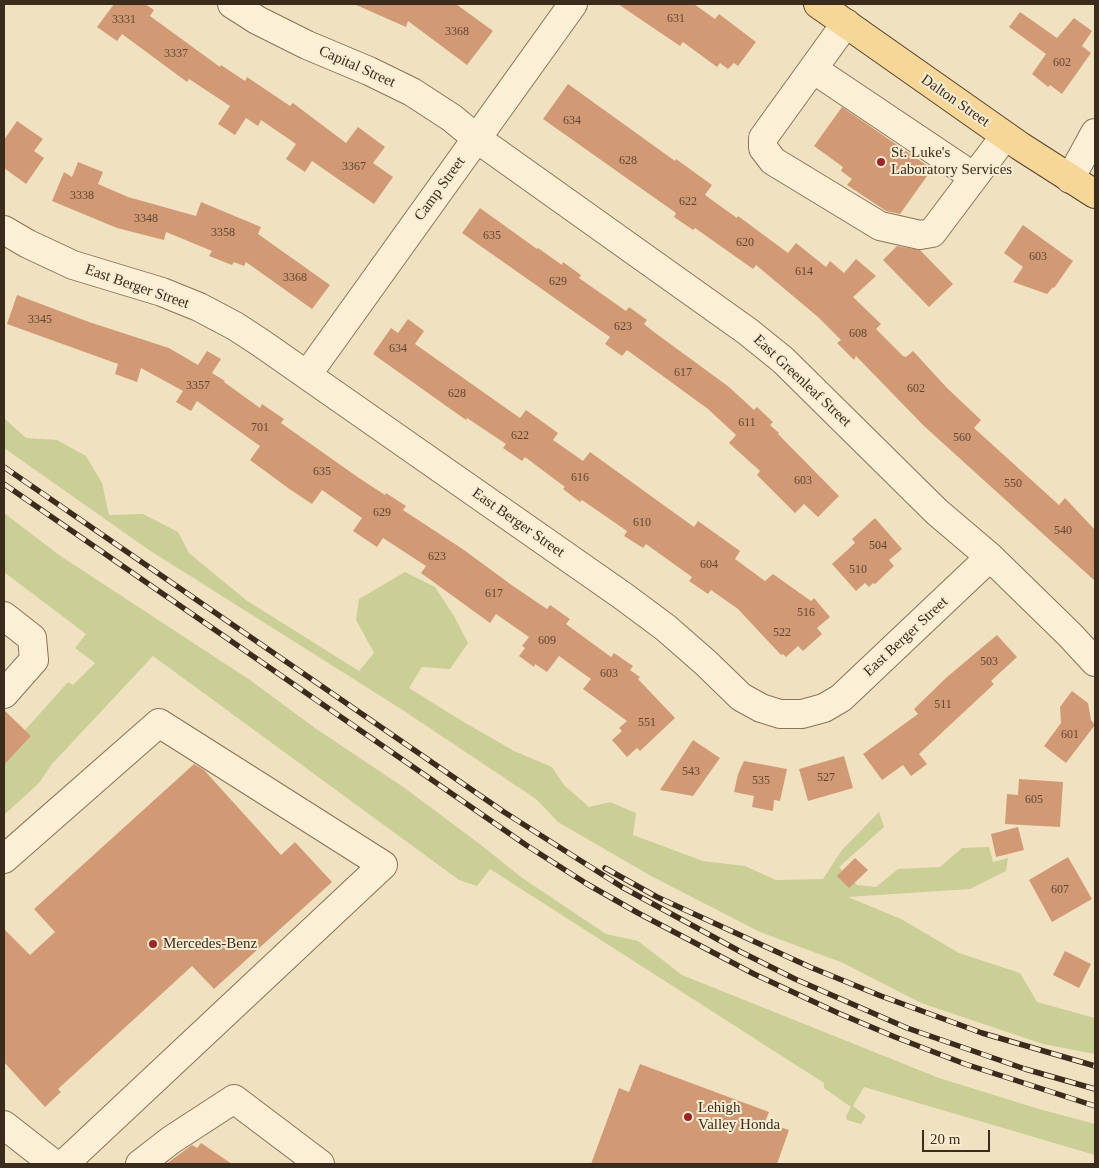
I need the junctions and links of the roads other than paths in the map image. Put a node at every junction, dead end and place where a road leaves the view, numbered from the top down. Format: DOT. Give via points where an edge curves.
graph roads {
  1 [pos="232,4"];
  2 [pos="573,4"];
  3 [pos="818,4"];
  4 [pos="846,23"];
  5 [pos="813,69"];
  6 [pos="1095,133"];
  7 [pos="1005,136"];
  8 [pos="476,138"];
  9 [pos="974,177"];
  10 [pos="1070,179"];
  11 [pos="1095,194"];
  12 [pos="4,230"];
  13 [pos="307,375"];
  14 [pos="990,557"];
  15 [pos="4,616"];
  16 [pos="1095,662"];
  17 [pos="4,694"];
  18 [pos="4,859"];
  19 [pos="4,1125"];
  20 [pos="54,1164"];
  21 [pos="64,1164"];
  22 [pos="140,1164"];
  23 [pos="320,1164"];
  1 -- 8 [label="street, Capital Street" via="307,45 370,70 412,92"];
  2 -- 8 [label="street, Camp Street"];
  3 -- 4 [label="main road, Dalton Street"];
  4 -- 5 [label="street"];
  4 -- 7 [label="main road, Dalton Street"];
  5 -- 9 [label="street"];
  5 -- 9 [label="street" via="763,138 763,148 772,161 880,226 920,235 932,233"];
  6 -- 10 [label="street"];
  7 -- 9 [label="street"];
  7 -- 10 [label="main road, Dalton Street"];
  8 -- 13 [label="street, Camp Street"];
  8 -- 14 [label="street, East Greenleaf Street" via="747,331 782,360 938,512"];
  10 -- 11 [label="main road, Dalton Street"];
  12 -- 13 [label="street, East Berger Street" via="73,265 162,292 199,308 234,326"];
  13 -- 14 [label="street, East Berger Street" via="666,628 741,697 780,714 802,714 824,708 841,698"];
  14 -- 16 [label="street, East Greenleaf Street"];
  15 -- 17 [label="street" via="32,638 34,660"];
  18 -- 21 [label="street" via="159,723 383,865"];
  19 -- 20 [label="street"];
  22 -- 23 [label="street" via="234,1099"];
}
